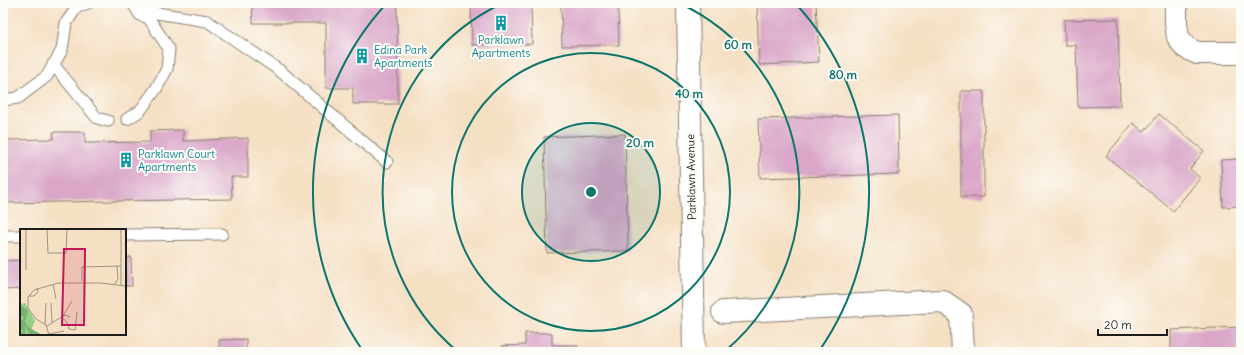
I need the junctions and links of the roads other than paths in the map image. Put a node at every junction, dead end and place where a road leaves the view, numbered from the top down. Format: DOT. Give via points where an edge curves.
graph roads {
  1 [pos="88,3"];
  2 [pos="688,3"];
  3 [pos="1176,3"];
  4 [pos="141,7"];
  5 [pos="1241,53"];
  6 [pos="53,64"];
  7 [pos="3,100"];
  8 [pos="126,119"];
  9 [pos="108,121"];
  10 [pos="387,162"];
  11 [pos="222,234"];
  12 [pos="126,235"];
  13 [pos="3,236"];
  14 [pos="20,236"];
  15 [pos="723,312"];
  16 [pos="694,352"];
  17 [pos="963,352"];
  1 -- 6 [label="lane" via="77,7 66,23 62,50"];
  2 -- 16 [label="street, Parklawn Avenue"];
  3 -- 5 [label="street" via="1178,37 1185,47 1197,53"];
  4 -- 8 [label="lane" via="168,49 167,69 140,111"];
  4 -- 10 [label="lane" via="207,21 279,70"];
  6 -- 7 [label="lane" via="47,76 18,98"];
  6 -- 9 [label="lane" via="97,118"];
  11 -- 12 [label="lane"];
  13 -- 14 [label="lane"];
  15 -- 17 [label="street" via="942,301 961,314"];
}
